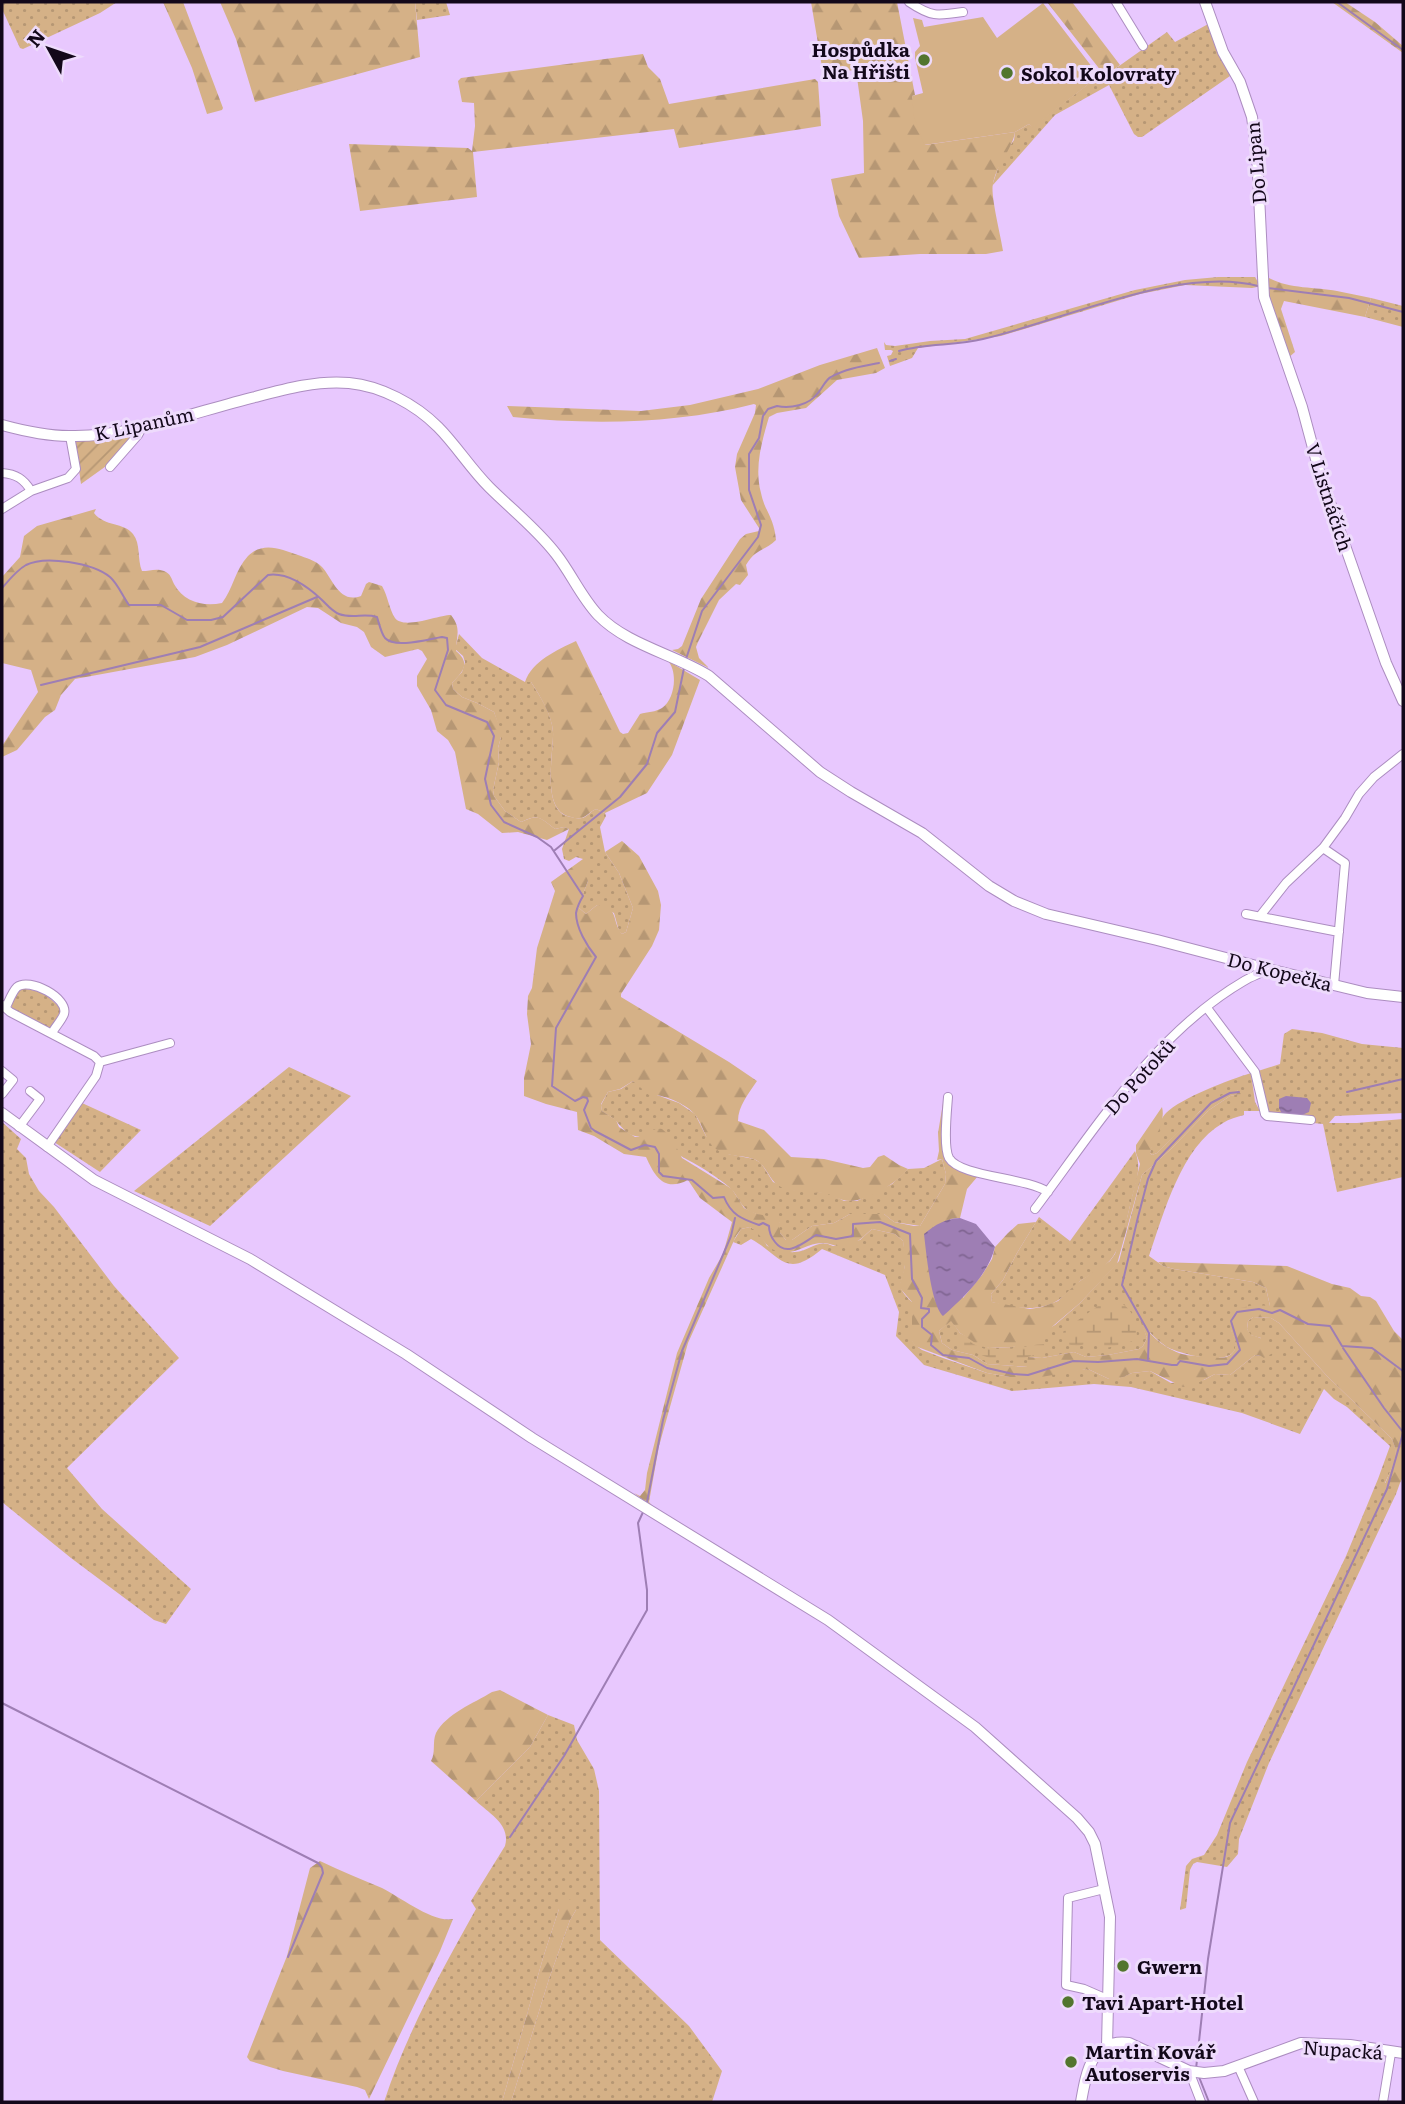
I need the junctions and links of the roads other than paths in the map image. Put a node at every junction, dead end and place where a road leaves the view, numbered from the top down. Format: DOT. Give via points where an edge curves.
graph roads {
  1 [pos="909,2"];
  2 [pos="1116,2"];
  3 [pos="1205,2"];
  4 [pos="963,12"];
  5 [pos="1143,46"];
  6 [pos="1263,291"];
  7 [pos="2,425"];
  8 [pos="142,426"];
  9 [pos="70,436"];
  10 [pos="110,467"];
  11 [pos="2,473"];
  12 [pos="31,491"];
  13 [pos="2,509"];
  14 [pos="692,665"];
  15 [pos="1403,701"];
  16 [pos="1403,754"];
  17 [pos="1324,848"];
  18 [pos="1246,914"];
  19 [pos="1260,916"];
  20 [pos="1339,932"];
  21 [pos="1268,970"];
  22 [pos="1334,985"];
  23 [pos="1403,997"];
  24 [pos="4,1006"];
  25 [pos="1207,1008"];
  26 [pos="52,1033"];
  27 [pos="170,1043"];
  28 [pos="100,1062"];
  29 [pos="2,1071"];
  30 [pos="30,1091"];
  31 [pos="2,1094"];
  32 [pos="948,1097"];
  33 [pos="2,1113"];
  34 [pos="1311,1121"];
  35 [pos="19,1127"];
  36 [pos="47,1147"];
  37 [pos="1048,1192"];
  38 [pos="1035,1209"];
  39 [pos="1104,1889"];
  40 [pos="1107,1999"];
  41 [pos="1107,2046"];
  42 [pos="1391,2053"];
  43 [pos="1403,2053"];
  44 [pos="1238,2066"];
  45 [pos="1196,2072"];
  46 [pos="1252,2101"];
  47 [pos="1081,2102"];
  48 [pos="1201,2102"];
  49 [pos="1383,2102"];
  1 -- 4 [label="street" via="930,15"];
  2 -- 5 [label="street"];
  3 -- 6 [label="street, Do Lipan" via="1252,117"];
  6 -- 15 [label="street, V Listnáčích" via="1320,474"];
  7 -- 9 [label="street, K Lipanům"];
  8 -- 9 [label="street, K Lipanům"];
  8 -- 10 [label="street"];
  8 -- 14 [label="street, K Lipanům" via="288,388 339,383 377,390 408,404 436,425 486,484 550,545 599,616 631,637"];
  9 -- 12 [label="street" via="75,469 68,478"];
  11 -- 12 [label="street" via="25,481"];
  12 -- 13 [label="street"];
  14 -- 21 [label="street, Do Kopečka" via="820,772 922,833 1014,901 1046,914"];
  16 -- 17 [label="street" via="1359,794"];
  17 -- 19 [label="street" via="1286,883"];
  17 -- 20 [label="street" via="1345,863"];
  18 -- 19 [label="street"];
  19 -- 20 [label="street"];
  20 -- 22 [label="street"];
  21 -- 22 [label="street, Do Kopečka"];
  21 -- 25 [label="street, Do Potoků" via="1246,979"];
  22 -- 23 [label="street, Do Kopečka"];
  24 -- 26 [label="street"];
  24 -- 26 [label="street" via="21,985 45,989 64,1006"];
  25 -- 34 [label="street" via="1255,1072 1265,1114"];
  25 -- 37 [label="street, Do Potoků" via="1148,1062"];
  26 -- 28 [label="street"];
  27 -- 28 [label="street"];
  28 -- 36 [label="street" via="96,1076"];
  29 -- 31 [label="street" via="13,1080"];
  30 -- 35 [label="street" via="40,1099"];
  32 -- 37 [label="street" via="951,1161 967,1170 1037,1185"];
  33 -- 35 [label="street"];
  35 -- 36 [label="street"];
  36 -- 39 [label="street" via="93,1180 250,1259 828,1620 975,1727 1077,1818 1095,1844"];
  37 -- 38 [label="street, Do Potoků"];
  39 -- 40 [label="street" via="1110,1917"];
  39 -- 40 [label="street" via="1068,1898 1066,1985"];
  40 -- 41 [label="street"];
  41 -- 45 [label="street" via="1129,2043"];
  41 -- 47 [label="street" via="1094,2056 1086,2071"];
  42 -- 43 [label="street, Nupacká"];
  42 -- 44 [label="street, Nupacká" via="1301,2043"];
  42 -- 49 [label="street"];
  44 -- 45 [label="street, Nupacká"];
  44 -- 46 [label="street"];
  45 -- 48 [label="street"];
}
